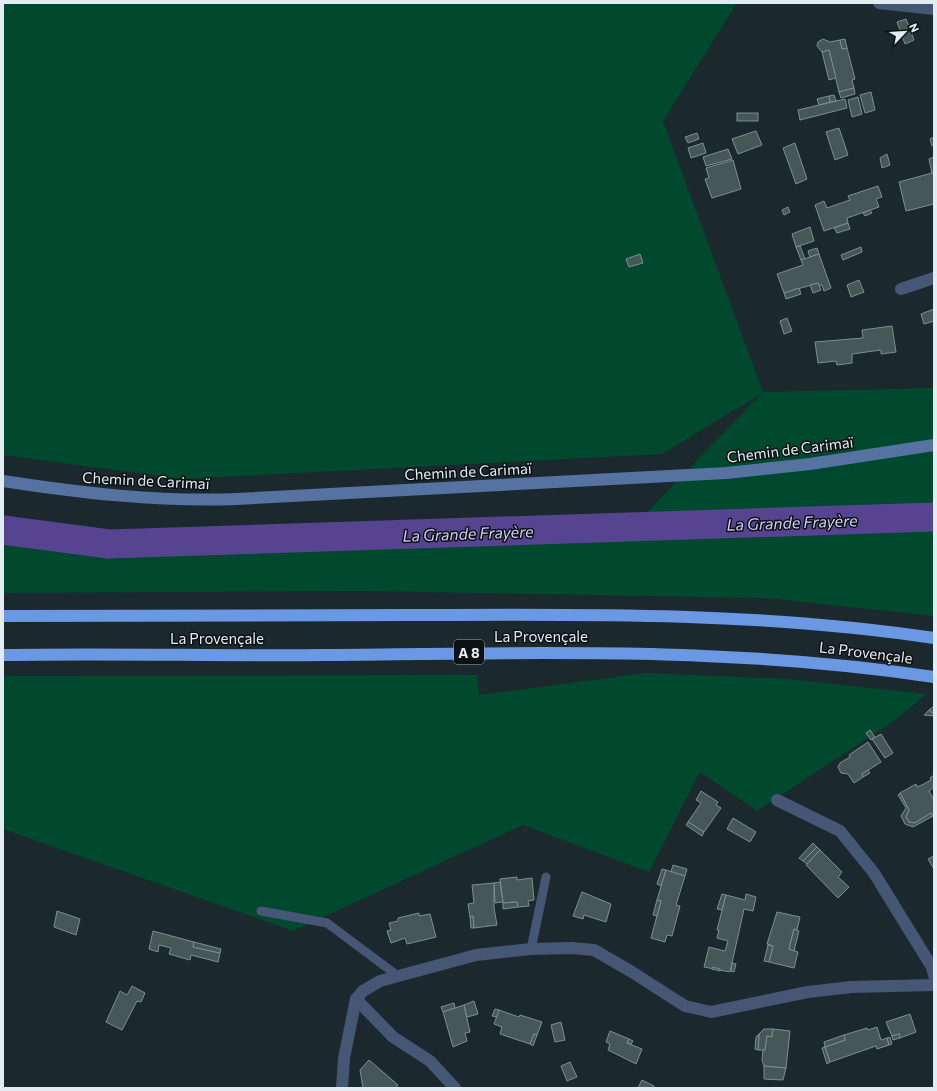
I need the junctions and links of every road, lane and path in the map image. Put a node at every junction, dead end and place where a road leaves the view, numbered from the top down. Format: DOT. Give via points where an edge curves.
graph roads {
  1 [pos="879,3"];
  2 [pos="934,9"];
  3 [pos="934,278"];
  4 [pos="901,290"];
  5 [pos="934,445"];
  6 [pos="3,481"];
  7 [pos="3,616"];
  8 [pos="934,638"];
  9 [pos="3,655"];
  10 [pos="934,677"];
  11 [pos="777,800"];
  12 [pos="546,877"];
  13 [pos="261,911"];
  14 [pos="531,949"];
  15 [pos="934,975"];
  16 [pos="398,976"];
  17 [pos="934,986"];
  18 [pos="356,998"];
  19 [pos="342,1088"];
  20 [pos="455,1088"];
  1 -- 2 [label="street"];
  3 -- 4 [label="street"];
  5 -- 6 [label="street, Chemin de Carimaï" via="810,464 726,473 238,499 169,500 113,496"];
  7 -- 8 [label="highway, La Provençale" via="587,614 817,624"];
  9 -- 10 [label="highway, La Provençale / A 8" via="647,653 805,661"];
  11 -- 15 [label="street" via="840,831 874,873 932,967"];
  12 -- 14 [label="lane"];
  13 -- 16 [label="lane" via="327,923"];
  14 -- 16 [label="street" via="476,955"];
  14 -- 17 [label="street" via="594,950 685,1006 711,1012 808,992 844,988"];
  16 -- 18 [label="street" via="380,981"];
  18 -- 19 [label="street" via="344,1058"];
  18 -- 20 [label="street" via="393,1037 430,1061"];
}
